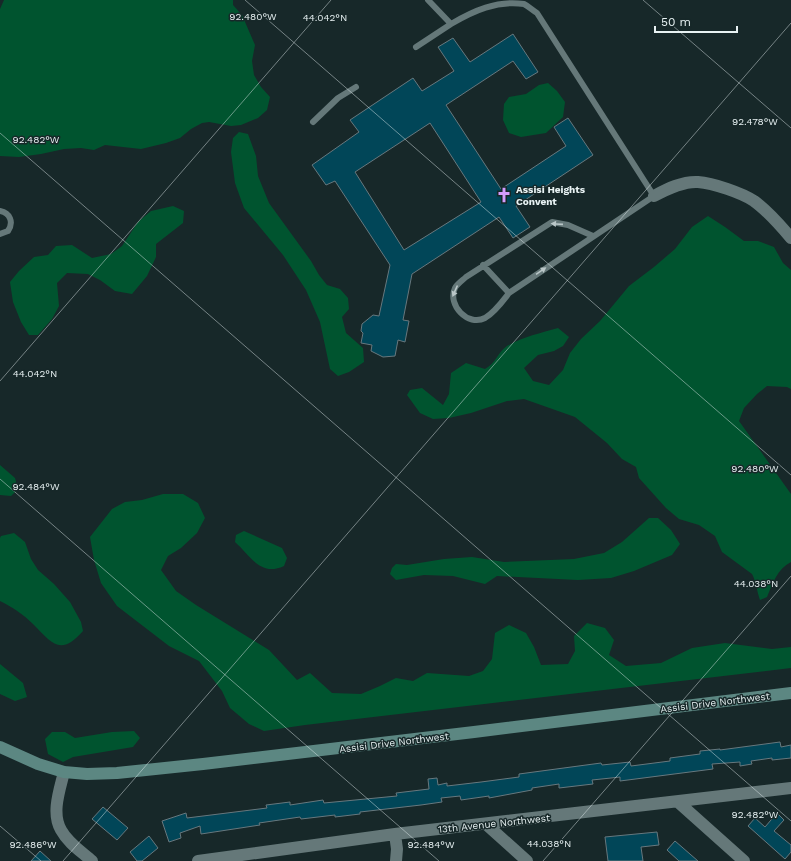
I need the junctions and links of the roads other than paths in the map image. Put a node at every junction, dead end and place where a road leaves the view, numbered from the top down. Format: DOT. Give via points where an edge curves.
graph roads {
  1 [pos="428,0"];
  2 [pos="513,0"];
  3 [pos="451,24"];
  4 [pos="416,47"];
  5 [pos="356,87"];
  6 [pos="313,122"];
  7 [pos="654,196"];
  8 [pos="0,211"];
  9 [pos="0,234"];
  10 [pos="593,236"];
  11 [pos="791,238"];
  12 [pos="484,265"];
  13 [pos="509,292"];
  14 [pos="791,693"];
  15 [pos="0,746"];
  16 [pos="64,772"];
  17 [pos="791,788"];
  18 [pos="678,802"];
  19 [pos="487,825"];
  20 [pos="395,834"];
  21 [pos="92,861"];
  22 [pos="198,861"];
  23 [pos="396,861"];
  24 [pos="528,861"];
  25 [pos="744,861"];
  1 -- 3 [label="lane"];
  2 -- 3 [label="lane" via="494,2 478,8"];
  2 -- 7 [label="lane" via="536,13"];
  3 -- 4 [label="lane"];
  5 -- 6 [label="lane" via="338,98"];
  7 -- 10 [label="lane"];
  7 -- 11 [label="street" via="683,184 698,182 724,188 753,201"];
  8 -- 9 [label="lane" via="7,213 11,224 8,231"];
  10 -- 12 [label="lane, one-way" via="568,225 552,222"];
  13 -- 10 [label="lane, one-way"];
  12 -- 13 [label="lane"];
  12 -- 13 [label="lane, one-way" via="455,287 452,297 464,316 472,320 484,319 497,309"];
  14 -- 16 [label="main road, Assisi Drive Northwest" via="195,765 117,773"];
  15 -- 16 [label="main road, Assisi Drive Northwest" via="38,764"];
  16 -- 21 [label="street" via="57,808 60,830"];
  17 -- 18 [label="street, 13th Avenue Northwest"];
  18 -- 19 [label="street, 13th Avenue Northwest"];
  18 -- 25 [label="street"];
  19 -- 20 [label="street, 13th Avenue Northwest"];
  19 -- 24 [label="street"];
  20 -- 22 [label="street, 13th Avenue Northwest"];
  20 -- 23 [label="street"];
}
